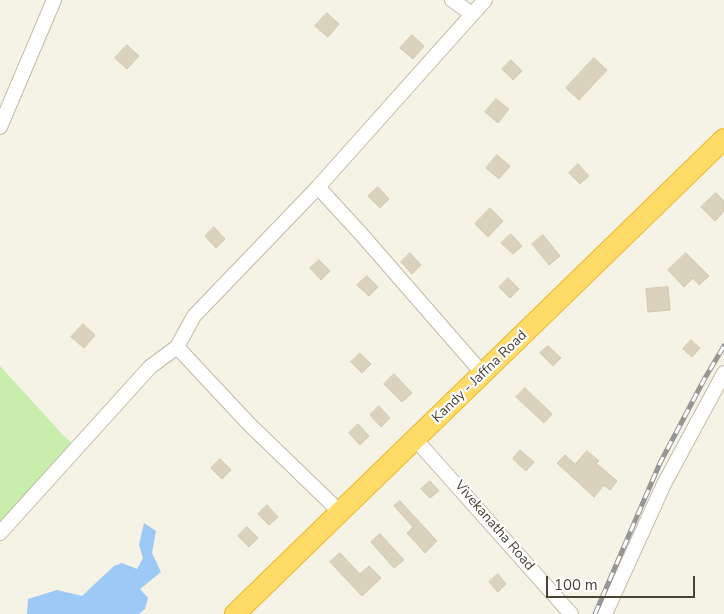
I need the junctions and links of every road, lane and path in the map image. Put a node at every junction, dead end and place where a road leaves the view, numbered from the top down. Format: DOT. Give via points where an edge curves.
graph roads {
  1 [pos="54,0"];
  2 [pos="452,0"];
  3 [pos="485,0"];
  4 [pos="472,14"];
  5 [pos="0,127"];
  6 [pos="724,139"];
  7 [pos="318,187"];
  8 [pos="176,346"];
  9 [pos="724,373"];
  10 [pos="483,374"];
  11 [pos="416,440"];
  12 [pos="340,512"];
  13 [pos="0,533"];
  14 [pos="235,614"];
  15 [pos="571,614"];
  16 [pos="604,614"];
  1 -- 5 [label="street"];
  2 -- 4 [label="street"];
  3 -- 4 [label="street"];
  4 -- 7 [label="street"];
  6 -- 10 [label="highway, Kandy - Jaffna Road"];
  7 -- 8 [label="street" via="194,316"];
  7 -- 10 [label="street"];
  8 -- 12 [label="street" via="249,424"];
  8 -- 13 [label="street" via="150,367"];
  9 -- 16 [label="street" via="664,484"];
  10 -- 11 [label="highway, Kandy - Jaffna Road"];
  11 -- 12 [label="highway, Kandy - Jaffna Road"];
  11 -- 15 [label="street, Vivekanatha Road"];
  12 -- 14 [label="highway, Kandy - Jaffna Road"];
}
